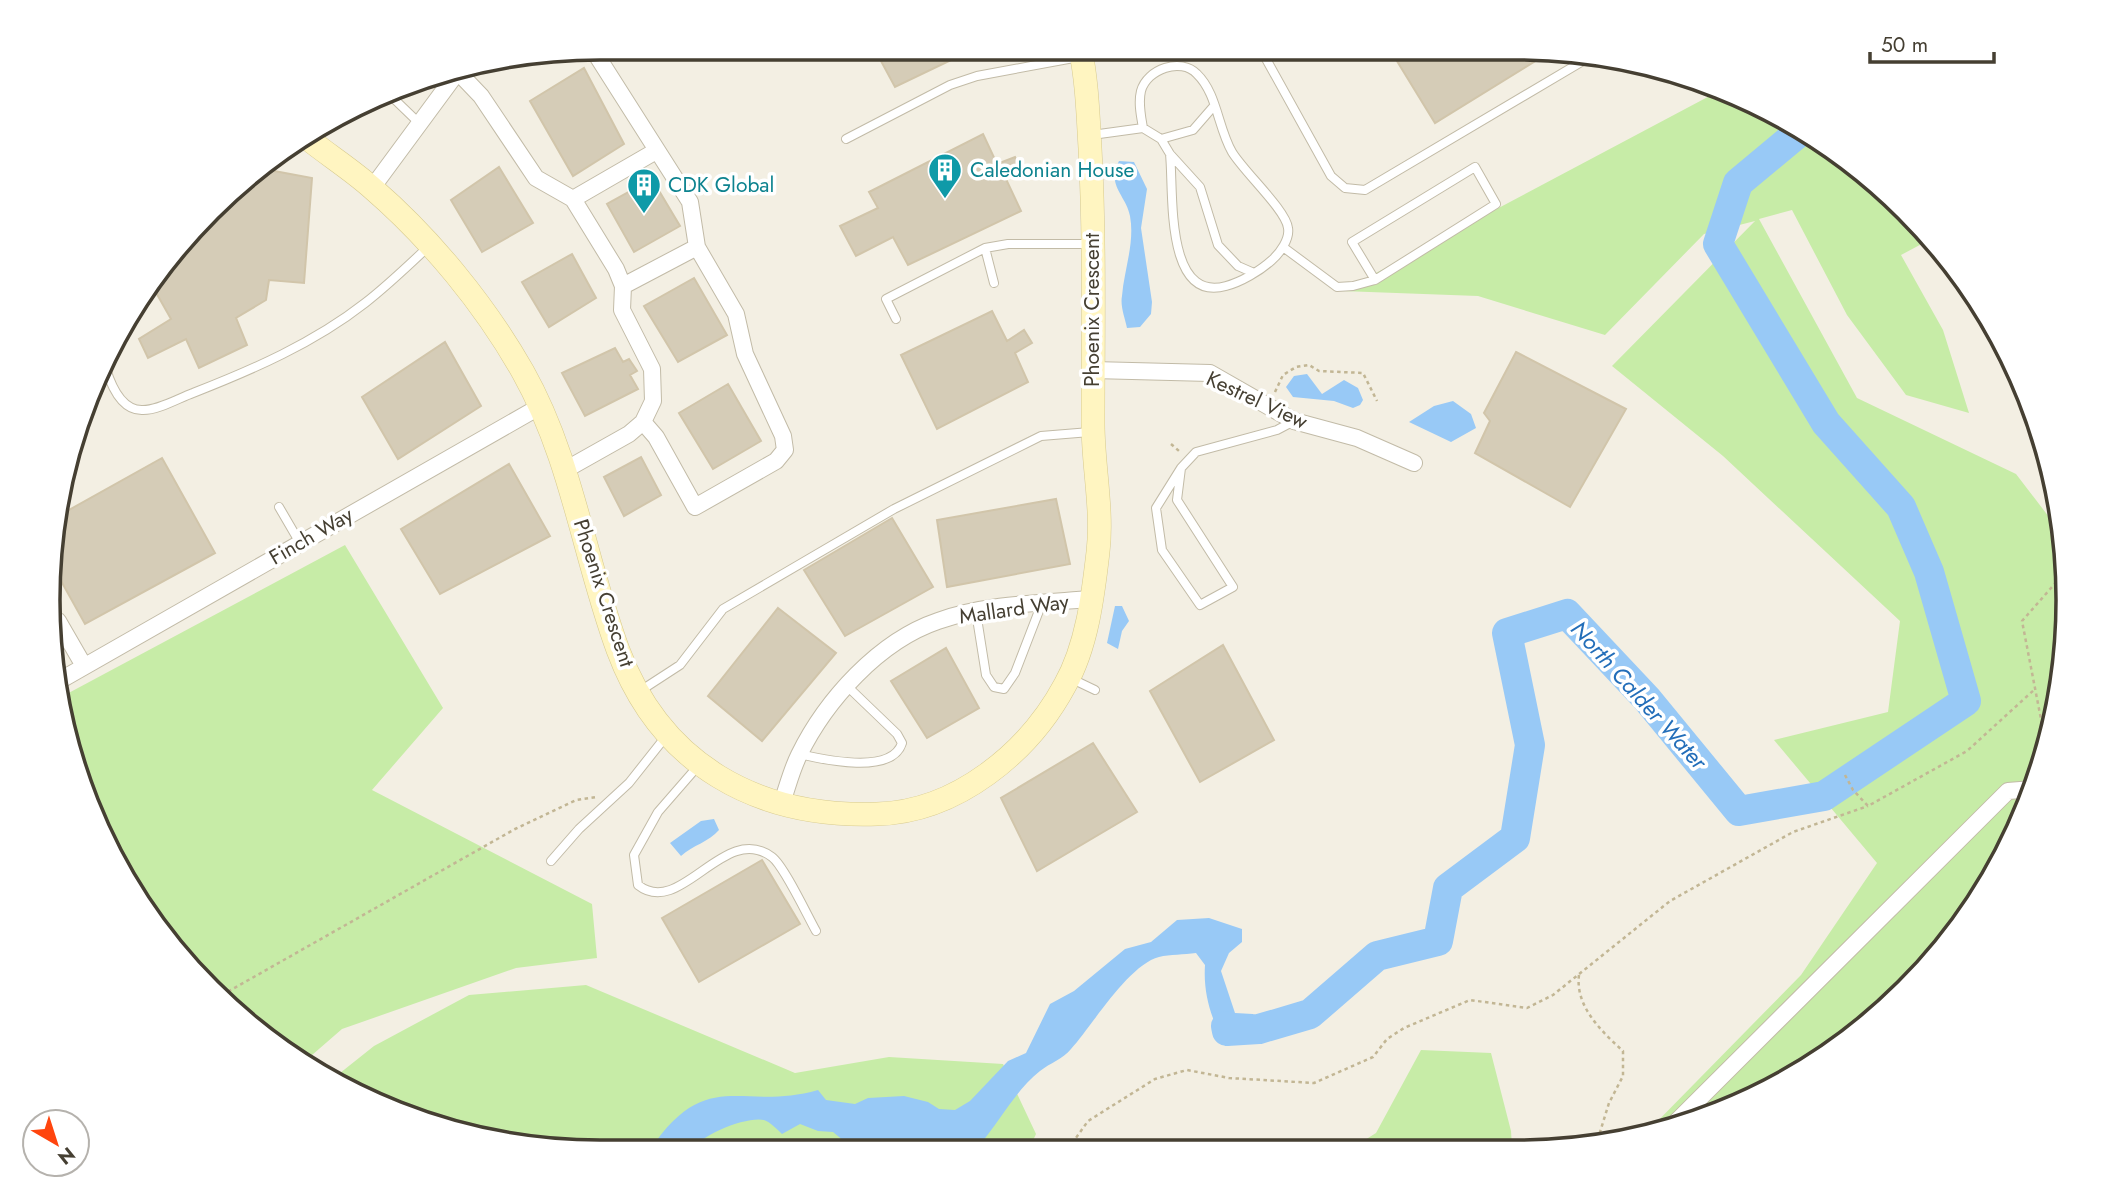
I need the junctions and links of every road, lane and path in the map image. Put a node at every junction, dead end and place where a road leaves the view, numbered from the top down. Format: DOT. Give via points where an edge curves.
graph roads {
  1 [pos="599,60"];
  2 [pos="1046,60"];
  3 [pos="1082,60"];
  4 [pos="1267,60"];
  5 [pos="1579,63"];
  6 [pos="464,77"];
  7 [pos="452,80"];
  8 [pos="395,100"];
  9 [pos="1213,107"];
  10 [pos="420,124"];
  11 [pos="1143,128"];
  12 [pos="1089,135"];
  13 [pos="846,139"];
  14 [pos="1161,139"];
  15 [pos="313,142"];
  16 [pos="656,151"];
  17 [pos="1170,154"];
  18 [pos="372,188"];
  19 [pos="573,199"];
  20 [pos="1092,244"];
  21 [pos="429,246"];
  22 [pos="697,247"];
  23 [pos="1283,247"];
  24 [pos="985,248"];
  25 [pos="1254,273"];
  26 [pos="1375,280"];
  27 [pos="994,283"];
  28 [pos="623,286"];
  29 [pos="896,319"];
  30 [pos="1093,370"];
  31 [pos="109,375"];
  32 [pos="1273,395"];
  33 [pos="1377,401"];
  34 [pos="539,407"];
  35 [pos="1294,421"];
  36 [pos="642,422"];
  37 [pos="1093,432"];
  38 [pos="1171,444"];
  39 [pos="1179,452"];
  40 [pos="1414,463"];
  41 [pos="1181,468"];
  42 [pos="565,470"];
  43 [pos="279,507"];
  44 [pos="300,543"];
  45 [pos="2055,583"];
  46 [pos="1091,599"];
  47 [pos="1042,603"];
  48 [pos="975,612"];
  49 [pos="61,626"];
  50 [pos="83,666"];
  51 [pos="65,677"];
  52 [pos="1069,678"];
  53 [pos="846,685"];
  54 [pos="2035,689"];
  55 [pos="1095,690"];
  56 [pos="638,692"];
  57 [pos="2041,721"];
  58 [pos="667,735"];
  59 [pos="799,754"];
  60 [pos="698,766"];
  61 [pos="1845,775"];
  62 [pos="2020,790"];
  63 [pos="618,794"];
  64 [pos="781,805"];
  65 [pos="1868,806"];
  66 [pos="551,861"];
  67 [pos="816,931"];
  68 [pos="1579,974"];
  69 [pos="229,991"];
  70 [pos="1686,1112"];
  71 [pos="1600,1133"];
  72 [pos="1074,1140"];
  1 -- 16 [label="street"];
  2 -- 13 [label="lane" via="950,85"];
  3 -- 12 [label="street, Phoenix Crescent"];
  4 -- 5 [label="lane" via="1331,176 1345,188 1365,190"];
  6 -- 19 [label="street" via="536,178"];
  7 -- 10 [label="street"];
  8 -- 10 [label="lane"];
  9 -- 11 [label="lane" via="1197,73 1174,65 1146,80"];
  9 -- 14 [label="lane" via="1193,130"];
  9 -- 23 [label="lane" via="1231,150 1285,215 1289,230"];
  10 -- 18 [label="street"];
  11 -- 12 [label="lane"];
  11 -- 14 [label="lane"];
  12 -- 20 [label="street, Phoenix Crescent"];
  14 -- 17 [label="lane"];
  15 -- 18 [label="street, Phoenix Crescent"];
  16 -- 19 [label="street"];
  16 -- 22 [label="street" via="690,202"];
  17 -- 25 [label="lane" via="1200,187 1218,245 1238,266"];
  17 -- 25 [label="lane" via="1175,240 1182,267 1208,288 1229,285"];
  18 -- 21 [label="street, Phoenix Crescent"];
  19 -- 28 [label="street"];
  20 -- 24 [label="lane"];
  20 -- 30 [label="street, Phoenix Crescent"];
  21 -- 31 [label="lane" via="363,305 243,374 142,411 129,407"];
  21 -- 34 [label="street, Phoenix Crescent" via="489,318"];
  22 -- 28 [label="street"];
  22 -- 36 [label="street" via="736,314 745,354 783,436 785,450 776,461 695,507 656,437"];
  23 -- 25 [label="lane"];
  23 -- 26 [label="lane" via="1337,287"];
  24 -- 27 [label="lane"];
  24 -- 29 [label="lane" via="886,299"];
  26 -- 26 [label="lane" via="1352,242 1475,167 1496,204"];
  28 -- 36 [label="street" via="622,310 652,369 653,401"];
  30 -- 35 [label="street, Kestrel View" via="1210,373"];
  30 -- 37 [label="street, Phoenix Crescent"];
  32 -- 33 [label="path" via="1283,375 1309,365 1319,371 1363,373"];
  34 -- 42 [label="street, Phoenix Crescent"];
  34 -- 44 [label="street, Finch Way"];
  35 -- 40 [label="street, Kestrel View" via="1357,438"];
  35 -- 41 [label="lane" via="1278,430 1196,452"];
  36 -- 42 [label="street"];
  37 -- 46 [label="street, Phoenix Crescent" via="1099,547"];
  37 -- 56 [label="lane" via="1041,436 894,509 723,609 680,665"];
  38 -- 39 [label="path"];
  41 -- 41 [label="lane" via="1177,500 1233,587 1200,606 1162,550 1156,508"];
  42 -- 56 [label="street, Phoenix Crescent" via="618,650"];
  43 -- 44 [label="lane"];
  44 -- 50 [label="street, Finch Way"];
  45 -- 54 [label="path" via="2022,621"];
  46 -- 47 [label="street, Mallard Way"];
  46 -- 52 [label="street, Phoenix Crescent" via="1083,641"];
  47 -- 48 [label="street, Mallard Way"];
  47 -- 48 [label="lane" via="1015,673 1004,689 994,687 986,675"];
  48 -- 53 [label="street, Mallard Way" via="937,621 886,646"];
  49 -- 50 [label="street"];
  50 -- 51 [label="street, Finch Way"];
  52 -- 55 [label="lane"];
  52 -- 64 [label="street, Phoenix Crescent" via="1047,718 1030,737 963,788 888,814 811,813"];
  53 -- 59 [label="street, Mallard Way"];
  53 -- 59 [label="lane" via="897,734 902,743 899,752 888,761 832,761"];
  54 -- 57 [label="path"];
  54 -- 65 [label="path" via="1967,751"];
  56 -- 58 [label="street, Phoenix Crescent"];
  58 -- 60 [label="street, Phoenix Crescent"];
  58 -- 63 [label="lane"];
  59 -- 64 [label="street, Mallard Way"];
  60 -- 64 [label="street, Phoenix Crescent"];
  60 -- 67 [label="lane" via="658,812 634,855 638,885 649,893 666,893 733,852 755,848 774,859"];
  61 -- 65 [label="path"];
  62 -- 70 [label="street" via="2008,791"];
  63 -- 66 [label="lane"];
  63 -- 69 [label="path" via="576,800 515,829"];
  65 -- 68 [label="path" via="1793,832 1670,901"];
  68 -- 71 [label="path" via="1577,991 1596,1026 1623,1051 1623,1076"];
  68 -- 72 [label="path" via="1527,1008 1470,1000 1404,1028 1387,1039 1373,1057 1314,1083 1229,1078 1188,1070 1155,1079 1088,1121"];
}
